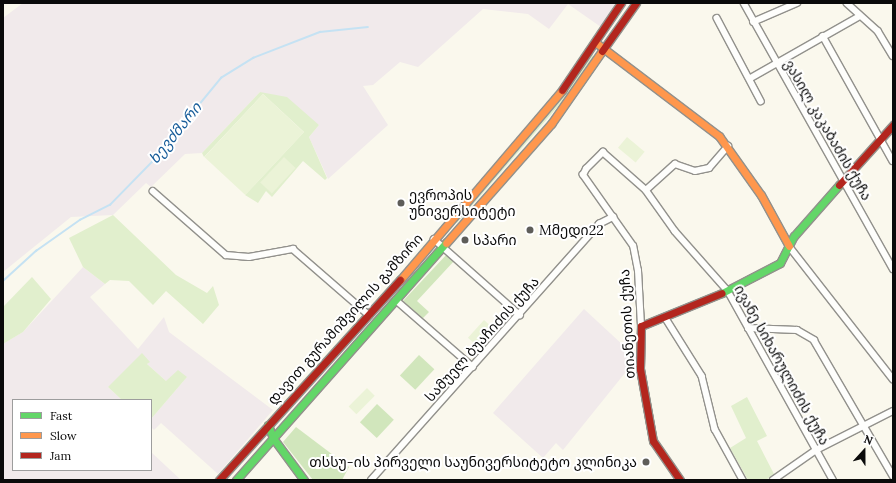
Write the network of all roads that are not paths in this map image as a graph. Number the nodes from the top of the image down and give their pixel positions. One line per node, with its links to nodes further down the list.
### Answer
1 (621, 3): 10 (main road, დავით გურამიშვილის გამზირი)
2 (636, 3): 11 (main road, დავით გურამიშვილის გამზირი)
3 (744, 3): 8 (street, ვასილ კაკაბაძის ქუჩა)
4 (798, 3): 8 (street)
5 (847, 3): 6 (street)
6 (860, 16): 9 (street); 12 (street)
7 (717, 18): 14 (street)
8 (753, 22): 13 (street, ვასილ კაკაბაძის ქუჩა)
9 (823, 36): 13 (street); 17 (street)
10 (595, 42): 11 (main road); 25 (main road, დავით გურამიშვილის გამზირი)
11 (605, 49): 18 (main road); 26 (main road, დავით გურამიშვილის გამზირი)
12 (893, 56)
13 (776, 63): 14 (street); 21 (street, ვასილ კაკაბაძის ქუჩა)
14 (751, 78): 15 (street)
15 (760, 101)
16 (893, 125): 17 (main road)
17 (879, 137): 19 (street); 21 (main road)
18 (728, 146): 22 (street); 27 (main road)
19 (893, 161)
20 (583, 175): 22 (street, ივანე სიხარულიძის ქუჩა); 24 (street, თიანეთის ქუჩა)
21 (844, 180): 27 (main road); 28 (street, ვასილ კაკაბაძის ქუჩა)
22 (646, 190): 29 (street, ივანე სიხარულიძის ქუჩა)
23 (154, 191): 31 (street)
24 (613, 217): 32 (street, სამუელ ბუაჩიძის ქუჩა); 34 (street, თიანეთის ქუჩა)
25 (434, 239): 26 (street); 31 (main road, დავით გურამიშვილის გამზირი)
26 (444, 246): 30 (main road, დავით გურამიშვილის გამზირი); 32 (street)
27 (789, 246): 29 (main road); 37 (street)
28 (893, 269)
29 (728, 291): 33 (main road); 35 (street, ივანე სიხარულიძის ქუჩა)
30 (396, 300): 36 (street); 42 (main road, დავით გურამიშვილის გამზირი)
31 (369, 315): 40 (main road, დავით გურამიშვილის გამზირი)
32 (520, 315): 36 (street, სამუელ ბუაჩიძის ქუჩა)
33 (666, 317): 34 (main road); 50 (street)
34 (641, 326): 49 (main road, თიანეთის ქუჩა)
35 (748, 328): 39 (street); 43 (street, ივანე სიხარულიძის ქუჩა)
36 (473, 367): 48 (street, სამუელ ბუაჩიძის ქუჩა)
37 (893, 379)
38 (893, 411): 39 (street)
39 (864, 424): 43 (street); 44 (street)
40 (268, 425): 41 (main road, დავით გურამიშვილის გამზირი); 42 (main road)
41 (262, 432): 42 (main road); 45 (main road, დავით გურამიშვილის გამზირი)
42 (273, 438): 46 (main road, დავით გურამიშვილის გამზირი); 47 (main road)
43 (816, 450): 51 (street); 52 (street, ივანე სიხარულიძის ქუჩა)
44 (893, 476)
45 (219, 480)
46 (236, 480)
47 (304, 480)
48 (371, 480)
49 (680, 480)
50 (743, 480)
51 (773, 480)
52 (833, 480)

